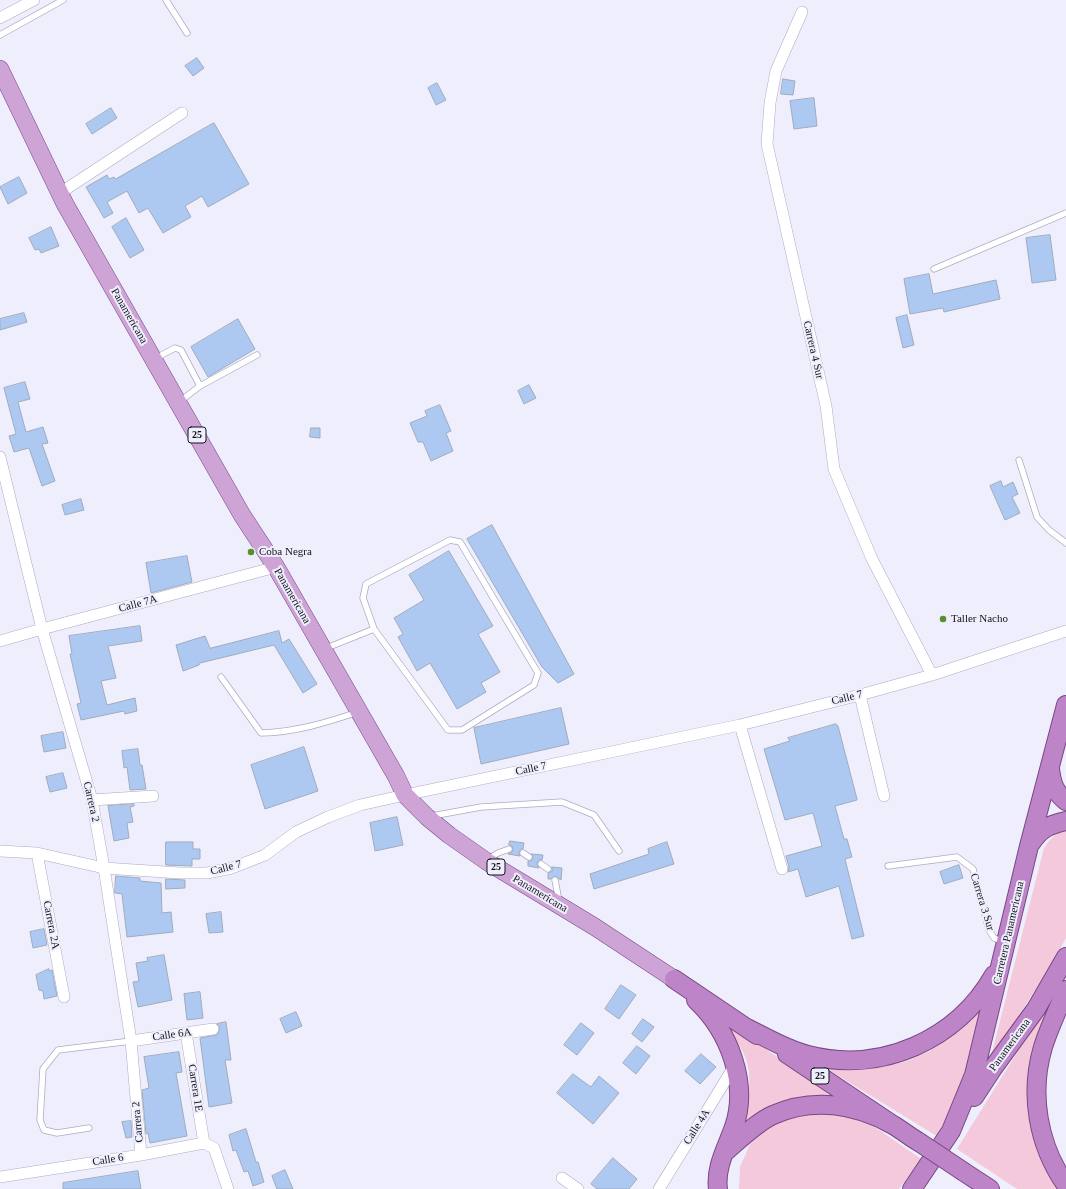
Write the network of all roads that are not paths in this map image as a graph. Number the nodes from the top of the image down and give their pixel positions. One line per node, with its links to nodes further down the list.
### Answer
1 (34, 0): 5 (street)
2 (63, 0): 7 (lane)
3 (166, 0): 6 (lane)
4 (802, 12): 26 (street, Carrera 4 Sur)
5 (0, 18)
6 (187, 33)
7 (0, 35)
8 (0, 69): 10 (main road, Panamericana / 25)
9 (182, 114): 10 (street)
10 (60, 193): 14 (main road, Panamericana / 25)
11 (1066, 213): 12 (lane)
12 (934, 269)
13 (258, 355): 15 (lane)
14 (154, 359): 15 (lane); 16 (main road, Panamericana / 25)
15 (200, 386): 16 (lane)
16 (178, 402): 20 (main road, Panamericana / 25)
17 (0, 457): 21 (street, Carrera 2)
18 (1019, 460): 19 (lane)
19 (1066, 543)
20 (276, 567): 21 (street, Calle 7A); 25 (main road, Panamericana / 25)
21 (42, 629): 24 (street, Calle 7A); 36 (street, Carrera 2)
22 (374, 629): 22 (lane); 25 (lane)
23 (1066, 631): 26 (street, Calle 7)
24 (0, 641)
25 (322, 649): 30 (main road, Panamericana / 25)
26 (932, 675): 28 (street, Calle 7)
27 (221, 677): 30 (lane)
28 (860, 695): 31 (street, Calle 7); 35 (street)
29 (1066, 706): 32 (highway, Carretera Panamericana)
30 (358, 712): 33 (main road, Panamericana / 25)
31 (740, 725): 33 (street, Calle 7); 52 (street)
32 (1049, 768): 37 (highway); 40 (highway, Carretera Panamericana)
33 (405, 795): 38 (main road, Panamericana / 25); 50 (street, Calle 7)
34 (153, 796): 36 (street)
35 (884, 796)
36 (92, 800): 50 (street, Carrera 2)
37 (1066, 801)
38 (427, 817): 43 (lane); 47 (main road, Panamericana / 25)
39 (1066, 821): 40 (highway)
40 (1029, 846): 55 (highway, Carretera Panamericana)
41 (509, 849): 47 (lane)
42 (0, 851): 44 (street, Calle 7)
43 (619, 851)
44 (37, 853): 50 (street, Calle 7); 60 (street, Carrera 2A)
45 (523, 853): 46 (lane)
46 (529, 857)
47 (486, 861): 54 (main road, Panamericana / 25)
48 (541, 864): 51 (lane)
49 (888, 866): 55 (lane, Carrera 3 Sur)
50 (104, 868): 64 (street, Carrera 2)
51 (548, 869)
52 (782, 869)
53 (555, 880): 54 (lane)
54 (560, 906): 58 (main road, Panamericana / 25)
55 (1006, 943): 57 (highway, Carretera Panamericana)
56 (1066, 957): 68 (highway, Panamericana)
57 (1002, 961): 61 (highway); 68 (highway, Carretera Panamericana)
58 (674, 979): 61 (highway, Panamericana / 25); 65 (highway, Panamericana)
59 (1066, 990): 74 (highway)
60 (64, 998)
61 (747, 1028): 66 (highway, Panamericana / 25)
62 (213, 1029): 63 (street, Calle 6A)
63 (186, 1033): 64 (street, Calle 6A); 69 (street, Carrera 1E)
64 (131, 1041): 67 (lane); 70 (street, Carrera 2)
65 (735, 1065): 71 (highway, Panamericana); 78 (street, Calle 4A)
66 (893, 1125): 71 (highway); 75 (highway, 25, bridge)
67 (89, 1128)
68 (951, 1131): 80 (highway, Carretera Panamericana)
69 (204, 1143): 70 (street, Calle 6); 76 (street)
70 (141, 1155): 72 (street, Calle 6)
71 (722, 1155): 79 (highway)
72 (0, 1177)
73 (562, 1178): 77 (street)
74 (1066, 1185)
75 (984, 1187)
76 (228, 1189)
77 (578, 1189)
78 (659, 1189)
79 (718, 1189)
80 (912, 1189)

